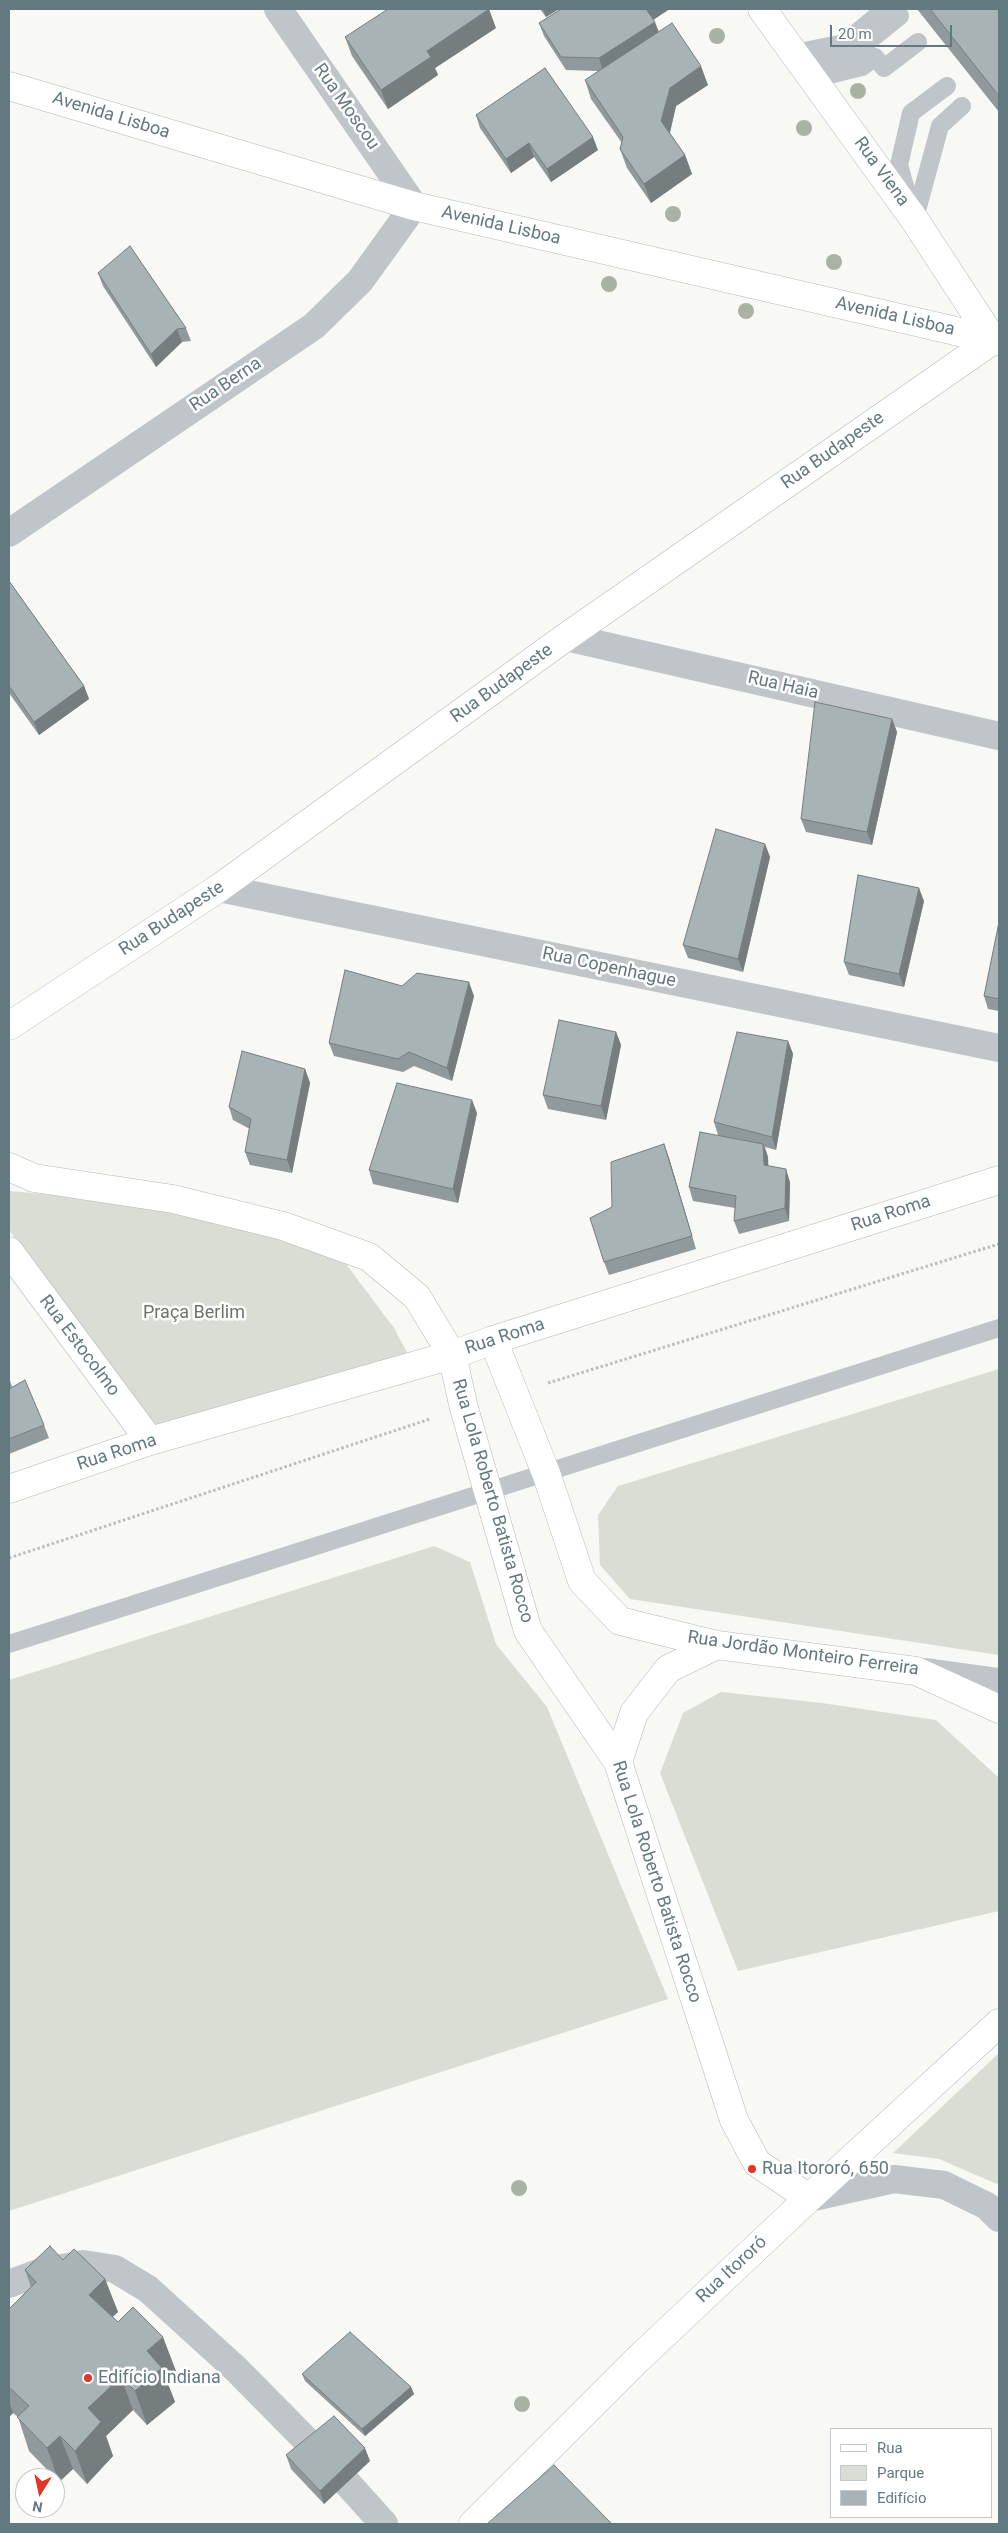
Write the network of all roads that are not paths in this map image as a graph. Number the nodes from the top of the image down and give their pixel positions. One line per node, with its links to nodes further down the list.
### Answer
1 (278, 9): 9 (street, Rua Moscou)
2 (762, 9): 5 (street, Rua Viena)
3 (893, 12): 5 (lane)
4 (918, 42): 5 (lane)
5 (804, 66): 10 (street, Rua Viena)
6 (9, 86): 9 (street, Avenida Lisboa)
7 (948, 86): 10 (lane)
8 (962, 106): 10 (lane)
9 (414, 206): 11 (street, Avenida Lisboa); 12 (street, Rua Berna)
10 (914, 219): 11 (street, Rua Viena)
11 (996, 341): 13 (street, Rua Budapeste)
12 (9, 533)
13 (566, 637): 14 (street, Rua Haia); 15 (street, Rua Budapeste)
14 (999, 736)
15 (219, 888): 16 (street, Rua Budapeste); 17 (street, Rua Copenhague)
16 (9, 1026)
17 (999, 1048)
18 (9, 1167): 23 (street)
19 (999, 1180): 22 (street, Rua Roma)
20 (9, 1251): 24 (street, Rua Estocolmo)
21 (999, 1328): 25 (lane)
22 (493, 1340): 23 (street, Rua Roma); 25 (street, Rua Jordão Monteiro Ferreira)
23 (452, 1355): 24 (street, Rua Roma); 27 (street, Rua Lola Roberto Batista Rocco)
24 (150, 1441): 26 (street, Rua Roma)
25 (546, 1473): 27 (lane); 29 (street, Rua Jordão Monteiro Ferreira)
26 (9, 1489)
27 (490, 1491): 28 (lane); 33 (street, Rua Lola Roberto Batista Rocco)
28 (9, 1644)
29 (717, 1645): 30 (street, Rua Jordão Monteiro Ferreira); 33 (street)
30 (916, 1671): 31 (street, Rua Jordão Monteiro Ferreira); 32 (street)
31 (999, 1682)
32 (999, 1709)
33 (618, 1762): 35 (street, Rua Lola Roberto Batista Rocco)
34 (999, 2024): 35 (street, Rua Itororó)
35 (809, 2198): 36 (street); 41 (street, Rua Itororó)
36 (999, 2218)
37 (9, 2284): 38 (street)
38 (315, 2449)
39 (347, 2483): 40 (street)
40 (384, 2524)
41 (473, 2524)

